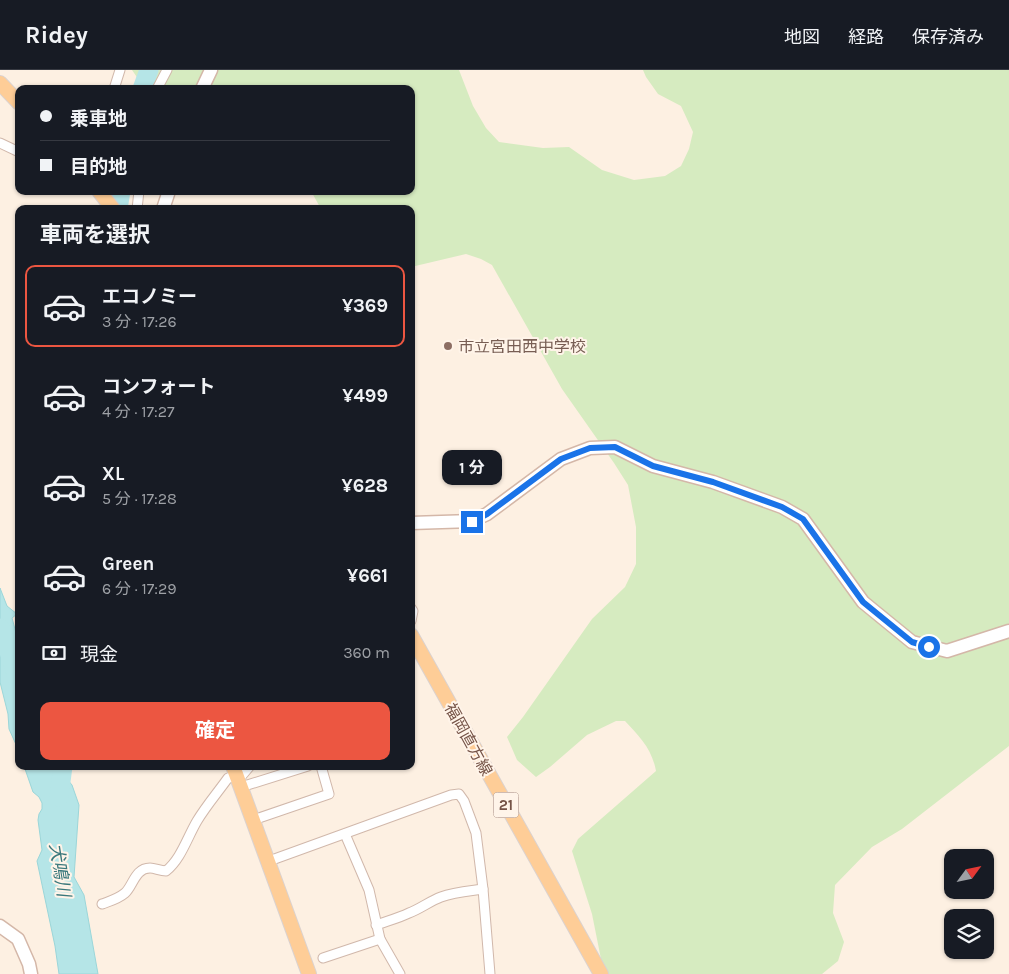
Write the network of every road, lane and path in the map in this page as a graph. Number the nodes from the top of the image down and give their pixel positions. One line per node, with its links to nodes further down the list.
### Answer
1 (120, 70): 5 (street)
2 (167, 70): 6 (street)
3 (211, 70): 7 (street)
4 (0, 83): 8 (main road)
5 (115, 85)
6 (159, 85)
7 (204, 85)
8 (15, 99)
9 (0, 143): 10 (street)
10 (15, 150)
11 (102, 195): 12 (main road)
12 (110, 205)
13 (415, 523): 14 (street)
14 (1009, 631)
15 (415, 642): 32 (main road, 福岡直方線 / 21)
16 (282, 770): 18 (street)
17 (322, 770): 19 (street)
18 (237, 777): 19 (main road); 23 (street)
19 (254, 820): 21 (main road)
20 (345, 834): 21 (street); 22 (street); 25 (street)
21 (269, 861): 29 (main road)
22 (480, 890): 25 (street); 31 (street)
23 (102, 904)
24 (0, 926): 28 (street)
25 (376, 926): 26 (street)
26 (380, 939): 27 (street); 30 (street)
27 (323, 958)
28 (31, 974)
29 (309, 974)
30 (400, 974)
31 (490, 974)
32 (601, 974)

